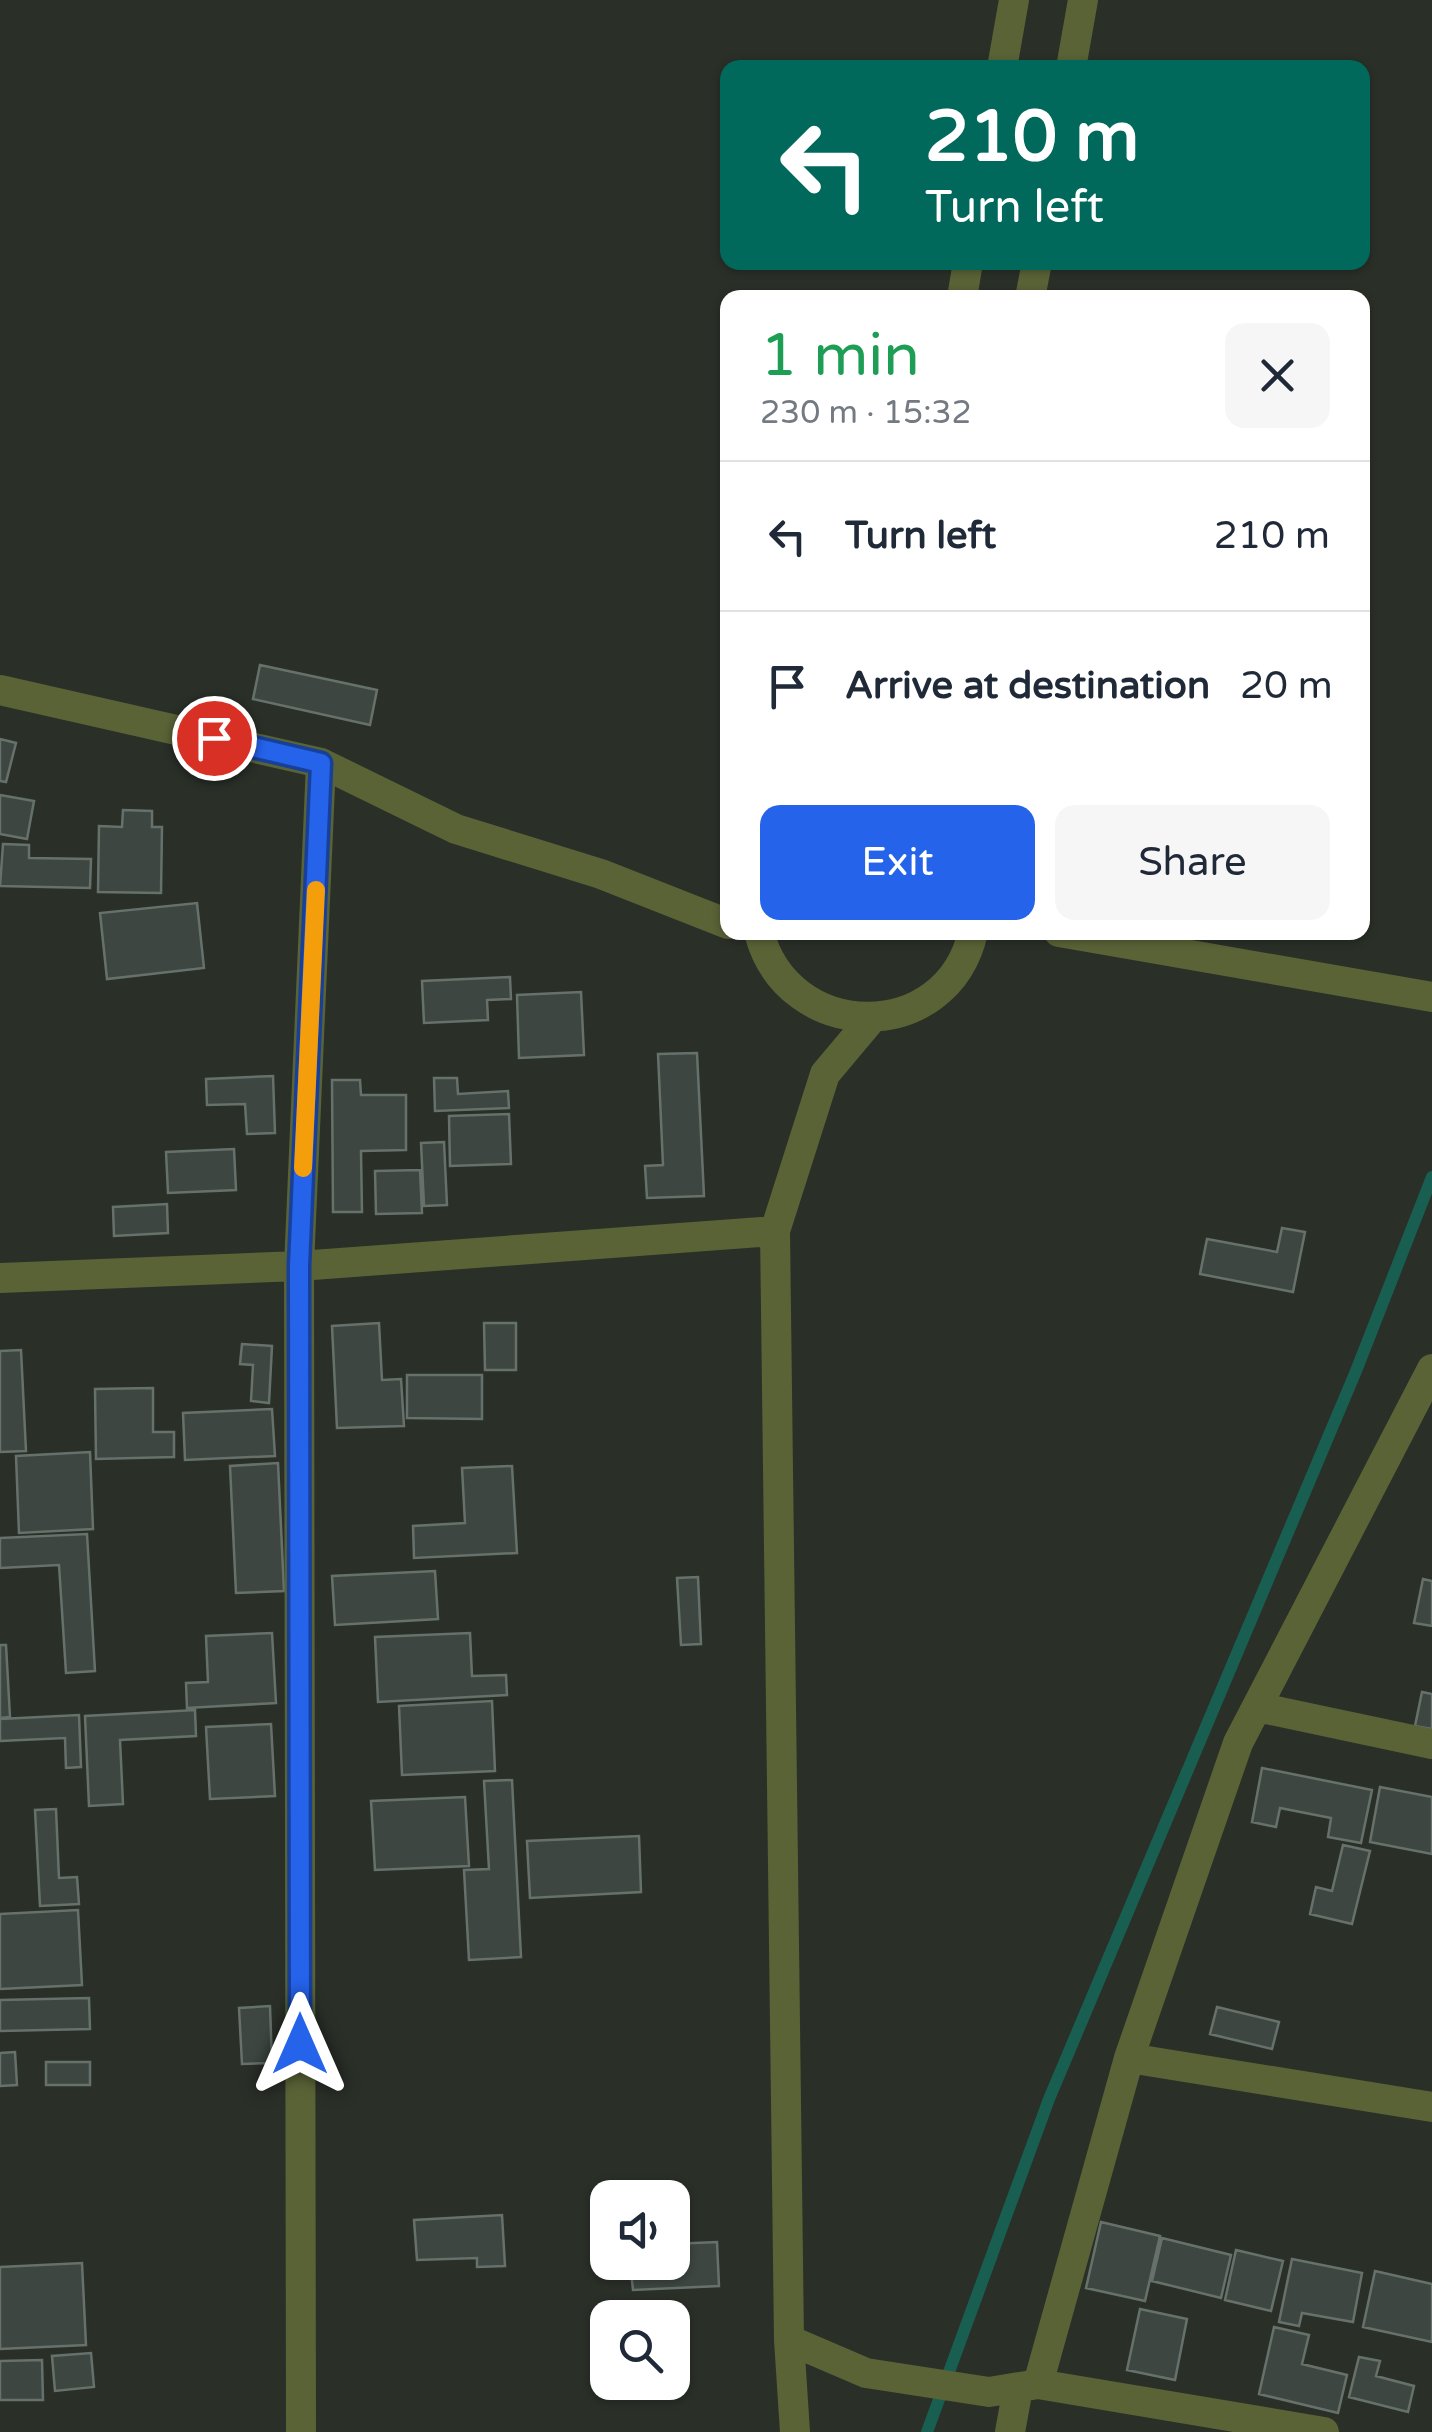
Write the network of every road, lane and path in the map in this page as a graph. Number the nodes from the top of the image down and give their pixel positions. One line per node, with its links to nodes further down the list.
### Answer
1 (1014, 0): 3 (street)
2 (1084, 0): 4 (street)
3 (1003, 60)
4 (1073, 60)
5 (0, 690): 6 (street)
6 (321, 763): 7 (street); 14 (street)
7 (720, 921)
8 (759, 940): 12 (street)
9 (972, 940): 12 (street)
10 (1105, 940): 11 (street)
11 (1432, 997)
12 (872, 1018): 13 (street)
13 (775, 1231): 14 (street); 22 (street)
14 (299, 1266): 15 (street); 24 (street)
15 (0, 1278)
16 (1432, 1369): 17 (street)
17 (1425, 1399): 18 (street)
18 (1257, 1707): 19 (street); 20 (street)
19 (1432, 1744)
20 (1129, 2058): 21 (street); 23 (street)
21 (1432, 2106)
22 (790, 2340): 23 (street); 25 (street)
23 (1015, 2388): 26 (street); 27 (street)
24 (300, 2432)
25 (795, 2432)
26 (1010, 2432)
27 (1324, 2432)

